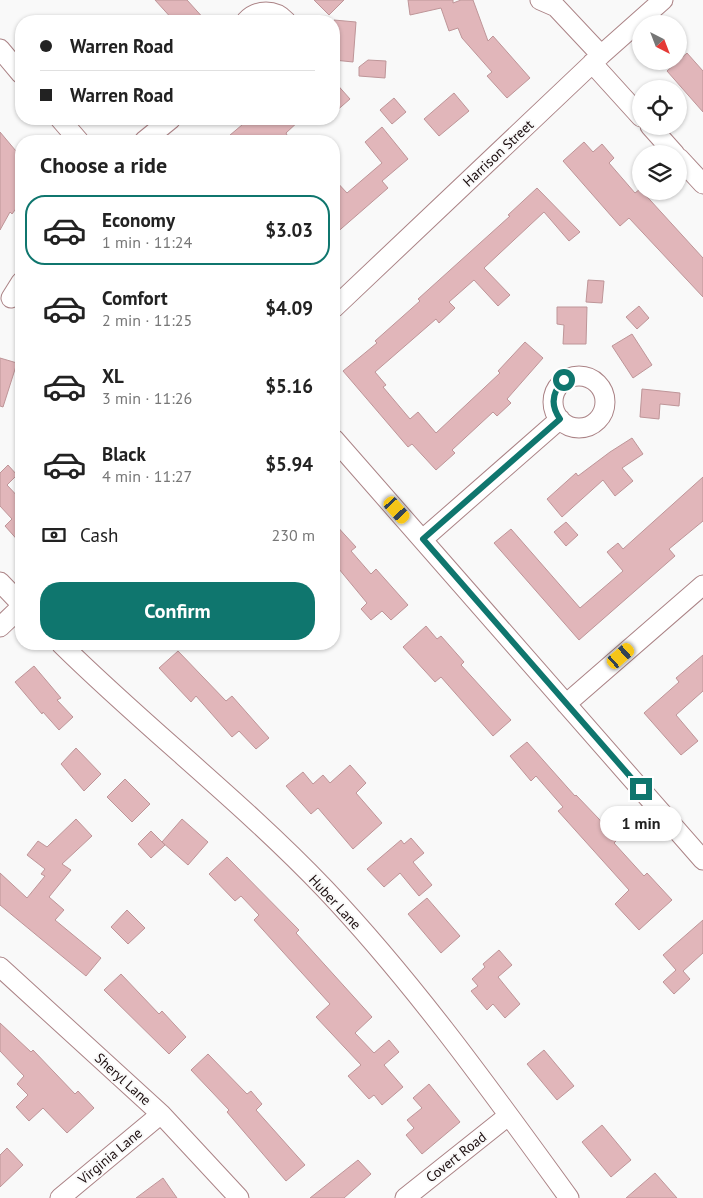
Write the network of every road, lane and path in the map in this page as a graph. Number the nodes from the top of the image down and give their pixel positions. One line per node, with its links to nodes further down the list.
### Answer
1 (540, 0): 6 (street)
2 (663, 0): 6 (street, Harrison Street)
3 (255, 15): 4 (street)
4 (278, 15)
5 (0, 49): 7 (street)
6 (597, 59): 8 (street); 19 (street, Harrison Street)
7 (15, 67)
8 (632, 105)
9 (65, 125): 11 (street)
10 (163, 125): 12 (street)
11 (74, 135)
12 (151, 135)
13 (658, 135): 14 (street)
14 (667, 145)
15 (687, 167): 16 (street)
16 (703, 184)
17 (15, 293): 18 (street)
18 (12, 298)
19 (340, 302)
20 (560, 419): 22 (street)
21 (340, 446): 22 (street)
22 (423, 539): 29 (street)
23 (0, 582): 25 (street)
24 (703, 585): 29 (street)
25 (15, 598)
26 (15, 611): 27 (street)
27 (0, 627)
28 (67, 650): 33 (street, Huber Lane)
29 (566, 704): 30 (street)
30 (703, 860)
31 (0, 967): 32 (street, Sheryl Lane)
32 (161, 1114): 34 (street, Virginia Lane); 35 (street, Sheryl Lane)
33 (508, 1116): 36 (street, Covert Road); 37 (street, Huber Lane)
34 (60, 1198)
35 (239, 1198)
36 (405, 1198)
37 (568, 1198)

